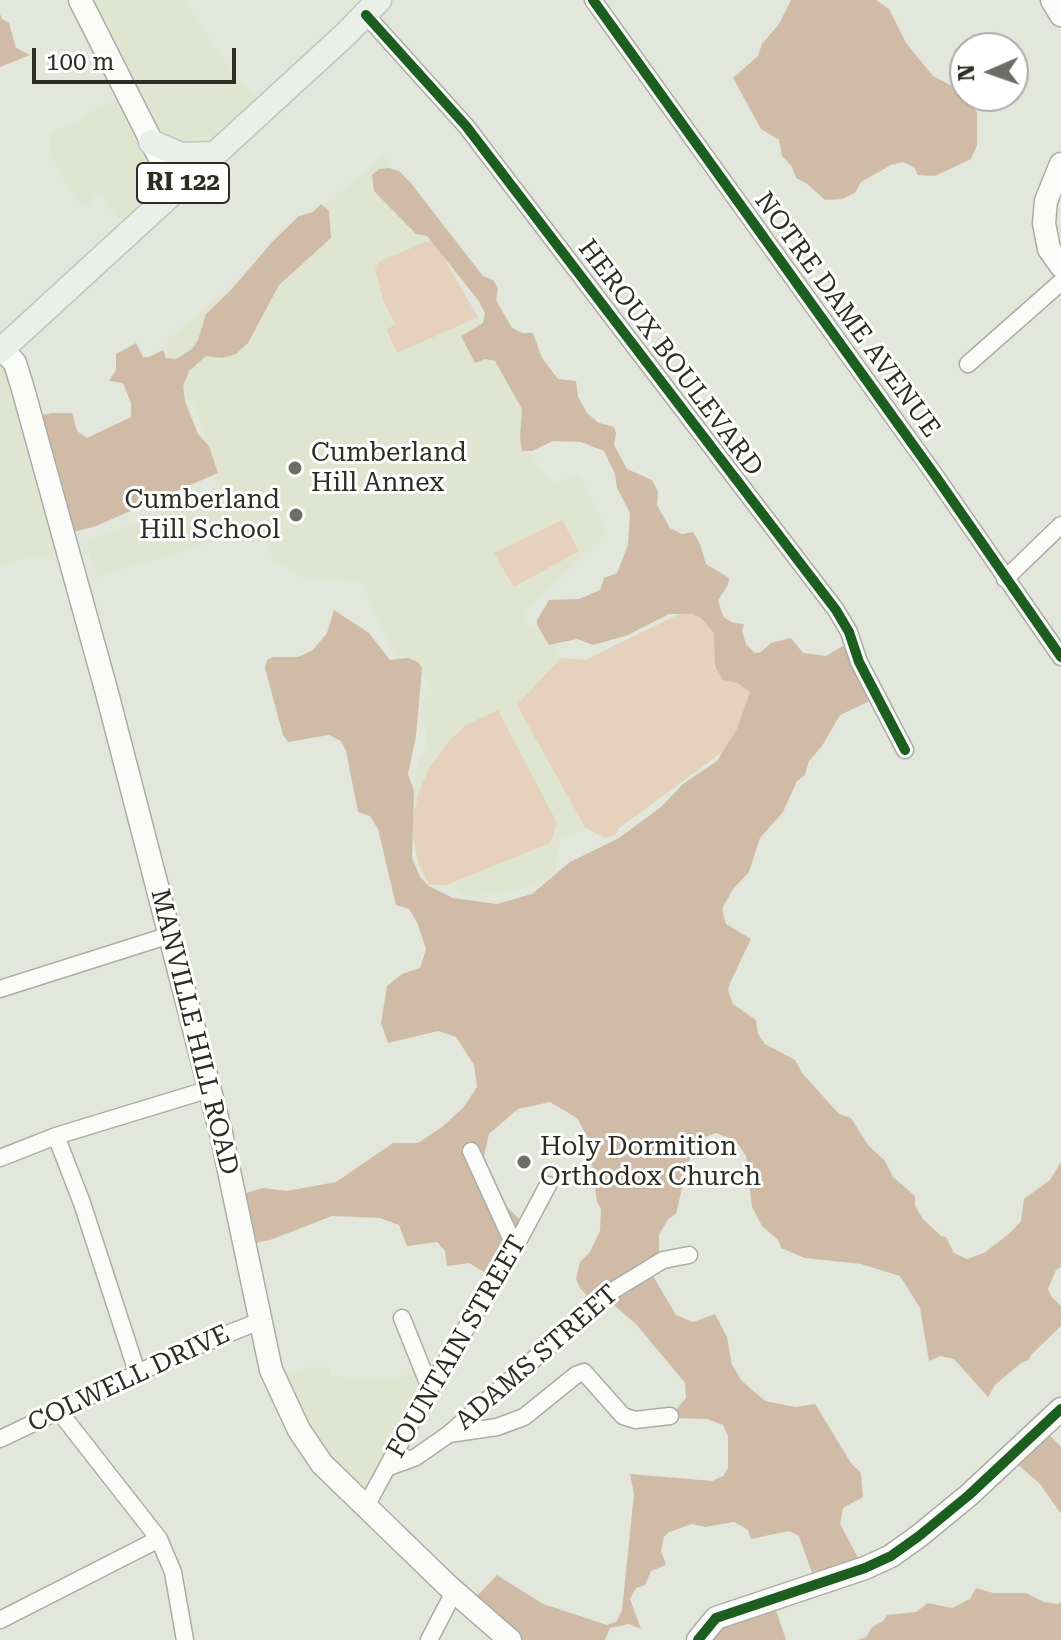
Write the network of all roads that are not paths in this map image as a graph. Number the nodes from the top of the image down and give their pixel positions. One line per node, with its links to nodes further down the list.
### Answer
1 (80, 0): 6 (main road)
2 (593, 0): 15 (street, NOTRE DAME AVENUE)
3 (1052, 0): 5 (main road)
4 (372, 8): 7 (main road, RI 122); 17 (street, HEROUX BOULEVARD)
5 (1061, 15)
6 (151, 142): 7 (main road); 9 (main road)
7 (213, 154): 9 (main road, RI 122)
8 (1061, 164): 10 (main road)
9 (176, 190): 12 (main road, RI 122)
10 (1061, 266)
11 (1061, 282): 13 (street)
12 (1, 350): 18 (main road, MANVILLE HILL ROAD)
13 (968, 364)
14 (1061, 525): 15 (street)
15 (1005, 579): 16 (street, NOTRE DAME AVENUE)
16 (1061, 657)
17 (905, 750)
18 (170, 935): 19 (street); 20 (main road, MANVILLE HILL ROAD)
19 (0, 989)
20 (210, 1089): 21 (street); 28 (main road, MANVILLE HILL ROAD)
21 (56, 1136): 23 (street); 29 (street)
22 (471, 1151): 25 (street)
23 (0, 1158)
24 (548, 1185): 25 (street, FOUNTAIN STREET)
25 (515, 1247): 30 (street, FOUNTAIN STREET)
26 (689, 1255): 34 (street, ADAMS STREET)
27 (402, 1318): 30 (street)
28 (260, 1321): 29 (street, COLWELL DRIVE); 37 (main road, MANVILLE HILL ROAD)
29 (137, 1372): 32 (street, COLWELL DRIVE)
30 (430, 1388): 36 (street, FOUNTAIN STREET)
31 (1061, 1409): 44 (main road)
32 (58, 1410): 35 (street, COLWELL DRIVE); 38 (street)
33 (670, 1416): 34 (street)
34 (449, 1434): 36 (street, ADAMS STREET)
35 (0, 1439)
36 (389, 1467): 37 (street, FOUNTAIN STREET)
37 (365, 1508): 39 (main road, MANVILLE HILL ROAD)
38 (159, 1539): 40 (street); 41 (street)
39 (454, 1592): 42 (street); 43 (main road, MANVILLE HILL ROAD)
40 (0, 1620)
41 (185, 1640)
42 (429, 1640)
43 (510, 1640)
44 (698, 1640)

